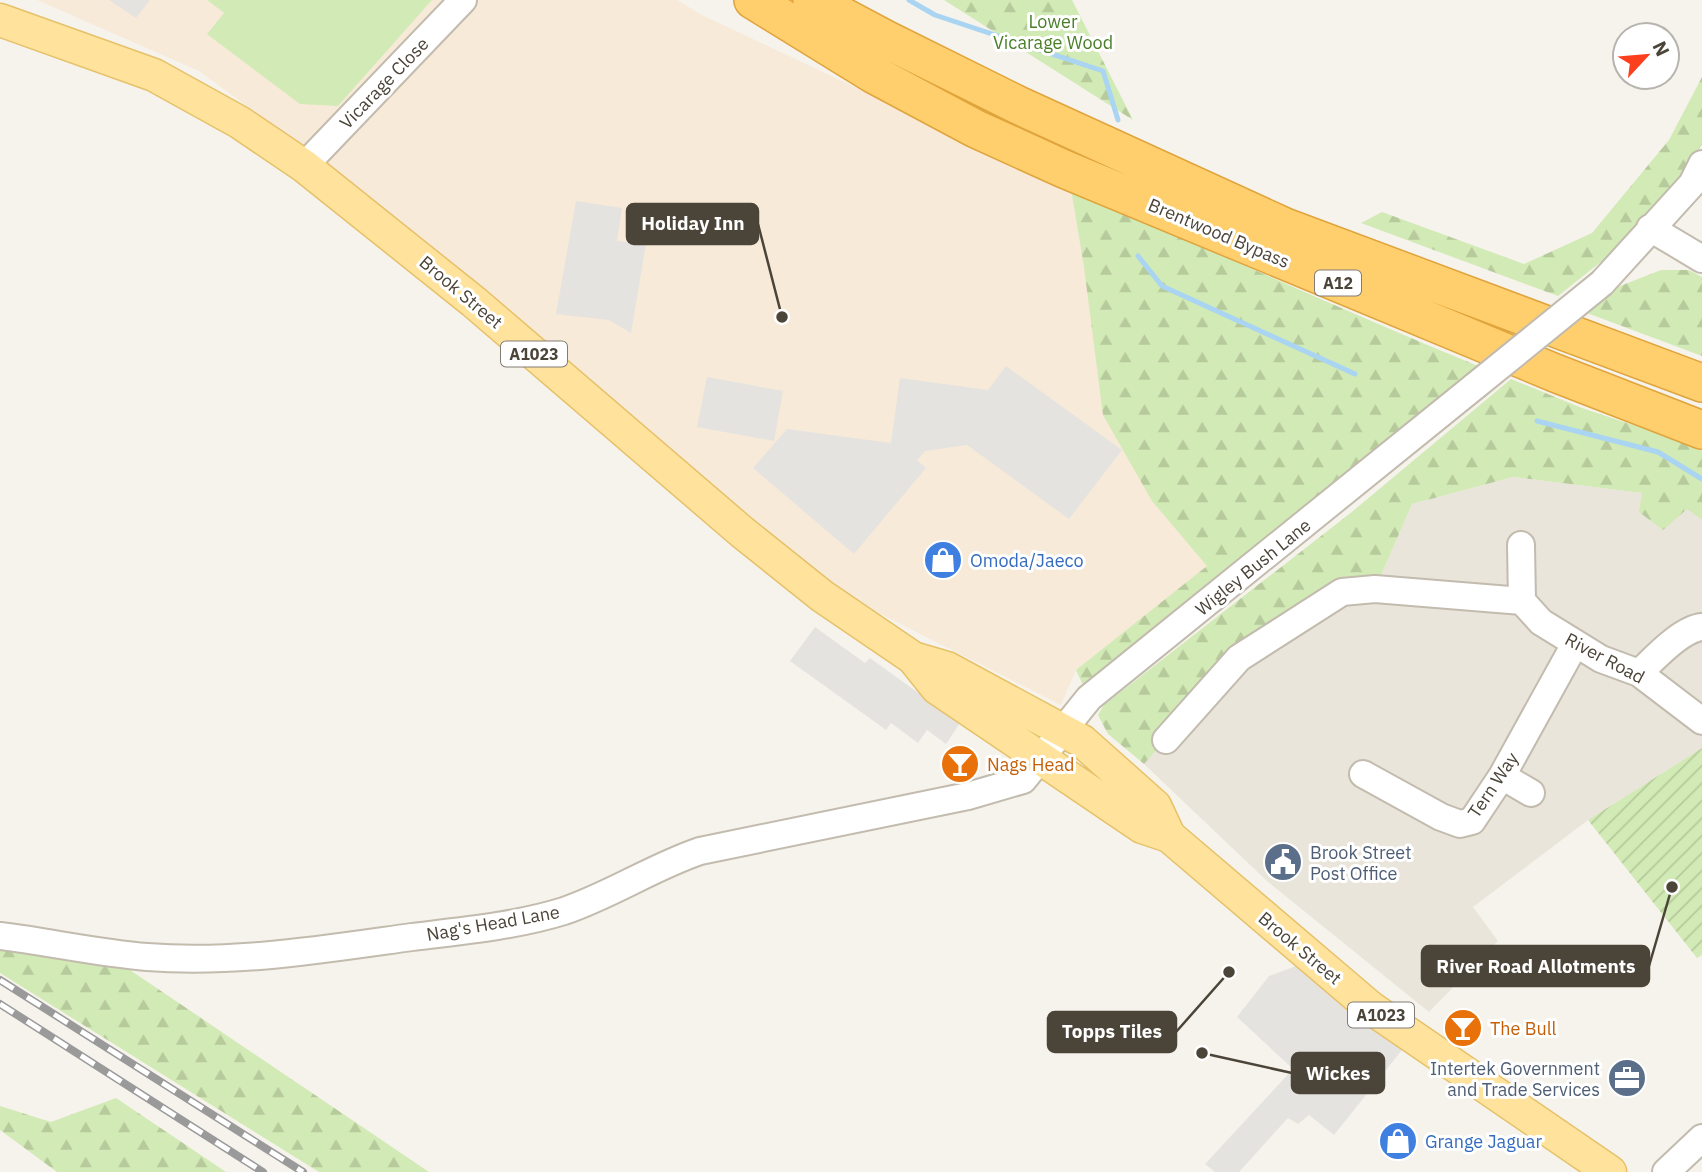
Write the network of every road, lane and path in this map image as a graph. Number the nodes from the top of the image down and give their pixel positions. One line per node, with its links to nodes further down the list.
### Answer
1 (463, 0): 8 (street, Vicarage Close)
2 (753, 0): 12 (highway, Brentwood Bypass / A12)
3 (812, 0): 6 (highway, A12)
4 (833, 0): 6 (highway, A12)
5 (0, 20): 8 (main road, Brook Street / A1023)
6 (885, 39): 11 (highway, Brentwood Bypass / A12)
7 (1702, 164): 9 (street)
8 (304, 166): 17 (main road, Brook Street / A1023)
9 (1650, 228): 10 (street); 20 (street, Wigley Bush Lane, bridge)
10 (1702, 259)
11 (1702, 383)
12 (1702, 430)
13 (1521, 545): 14 (street)
14 (1522, 601): 16 (street, River Road); 21 (street)
15 (1702, 627): 18 (street)
16 (1575, 644): 18 (street, River Road); 24 (street, Tern Way)
17 (913, 658): 20 (main road, Brook Street / A1023); 22 (main road, Brook Street / A1023)
18 (1639, 673): 19 (street, River Road)
19 (1702, 721)
20 (1062, 730): 22 (street, Wigley Bush Lane); 26 (main road, Brook Street / A1023)
21 (1166, 740)
22 (1042, 758): 26 (main road, Brook Street / A1023); 27 (street, Nag's Head Lane)
23 (1363, 774): 24 (street, Tern Way)
24 (1502, 776): 25 (street)
25 (1531, 793)
26 (1169, 836): 29 (main road, Brook Street / A1023)
27 (0, 936)
28 (1702, 1138): 30 (street)
29 (1609, 1172)
30 (1666, 1172)

